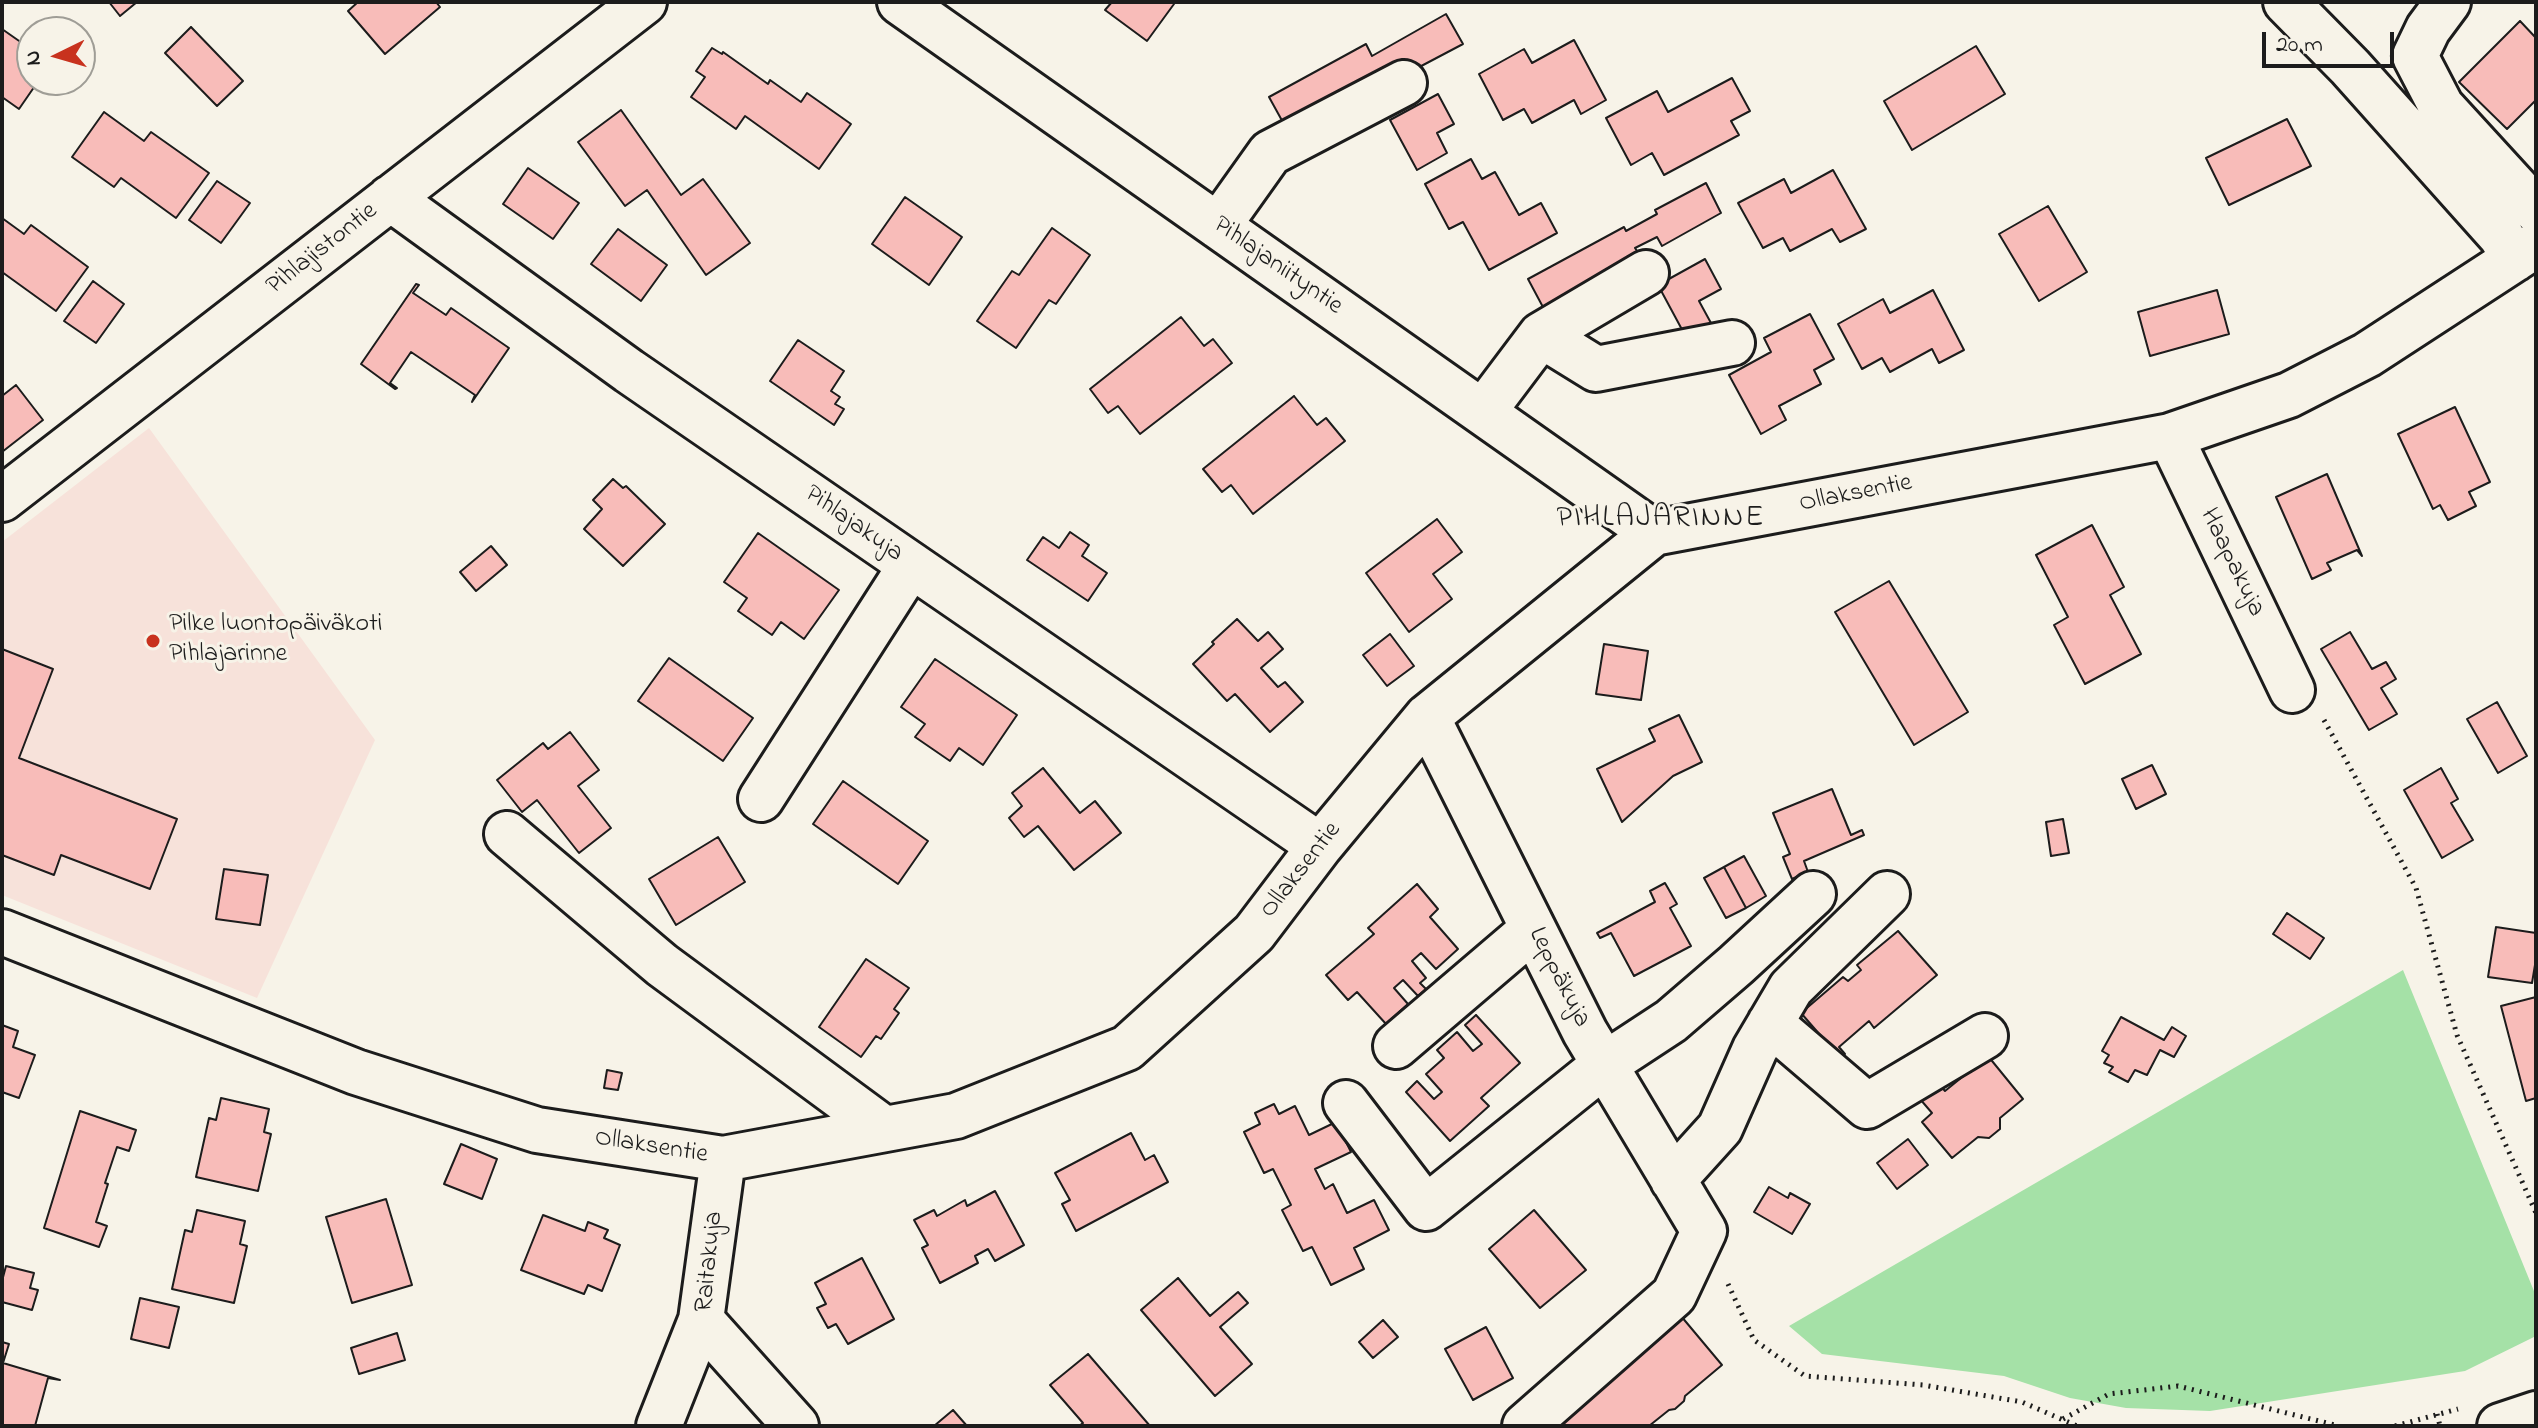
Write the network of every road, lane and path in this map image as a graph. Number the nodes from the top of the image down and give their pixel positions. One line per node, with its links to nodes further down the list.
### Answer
1 (644, 2): 7 (street, Pihlajistontie)
2 (900, 2): 8 (street, Pihlajaniityntie)
3 (2286, 2): 9 (street)
4 (2448, 2): 6 (street)
5 (1404, 83): 8 (street)
6 (2527, 183)
7 (390, 198): 15 (street, Pihlajistontie); 17 (street, Pihlajakuja)
8 (1218, 226): 13 (street, Pihlajaniityntie)
9 (2526, 252): 14 (street, Ollaksentie)
10 (1646, 273): 11 (street)
11 (1541, 335): 12 (street); 13 (street)
12 (1732, 343)
13 (1483, 412): 16 (street, Pihlajaniityntie)
14 (2170, 436): 16 (street, Ollaksentie); 18 (street, Haapakuja)
15 (2, 499)
16 (1654, 533): 19 (street, Ollaksentie)
17 (911, 565): 20 (street); 22 (street, Pihlajakuja)
18 (2292, 690): 35 (path)
19 (1427, 717): 22 (street, Ollaksentie); 25 (street, Leppäkuja)
20 (761, 799)
21 (507, 834): 32 (street)
22 (1320, 846): 32 (street, Ollaksentie)
23 (1813, 894): 30 (street)
24 (1887, 894): 27 (street)
25 (1533, 929): 29 (street); 30 (street, Leppäkuja)
26 (2, 932): 33 (street, Ollaksentie)
27 (1770, 1023): 28 (street); 34 (street)
28 (1985, 1036)
29 (1396, 1046)
30 (1604, 1065): 31 (street); 34 (street, Leppäkuja)
31 (1346, 1103)
32 (883, 1128): 33 (street, Ollaksentie)
33 (723, 1159): 37 (street, Raitakuja)
34 (1673, 1180): 36 (street, Leppäkuja)
35 (2536, 1213)
36 (1704, 1231): 40 (path); 43 (street)
37 (701, 1320): 41 (street); 42 (street, Raitakuja)
38 (2437, 1414): 46 (path)
39 (2536, 1414): 47 (street)
40 (2063, 1420): 44 (path); 45 (path)
41 (659, 1426)
42 (796, 1426)
43 (1525, 1426)
44 (2077, 1426)
45 (2339, 1426)
46 (2440, 1426)
47 (2500, 1426)

